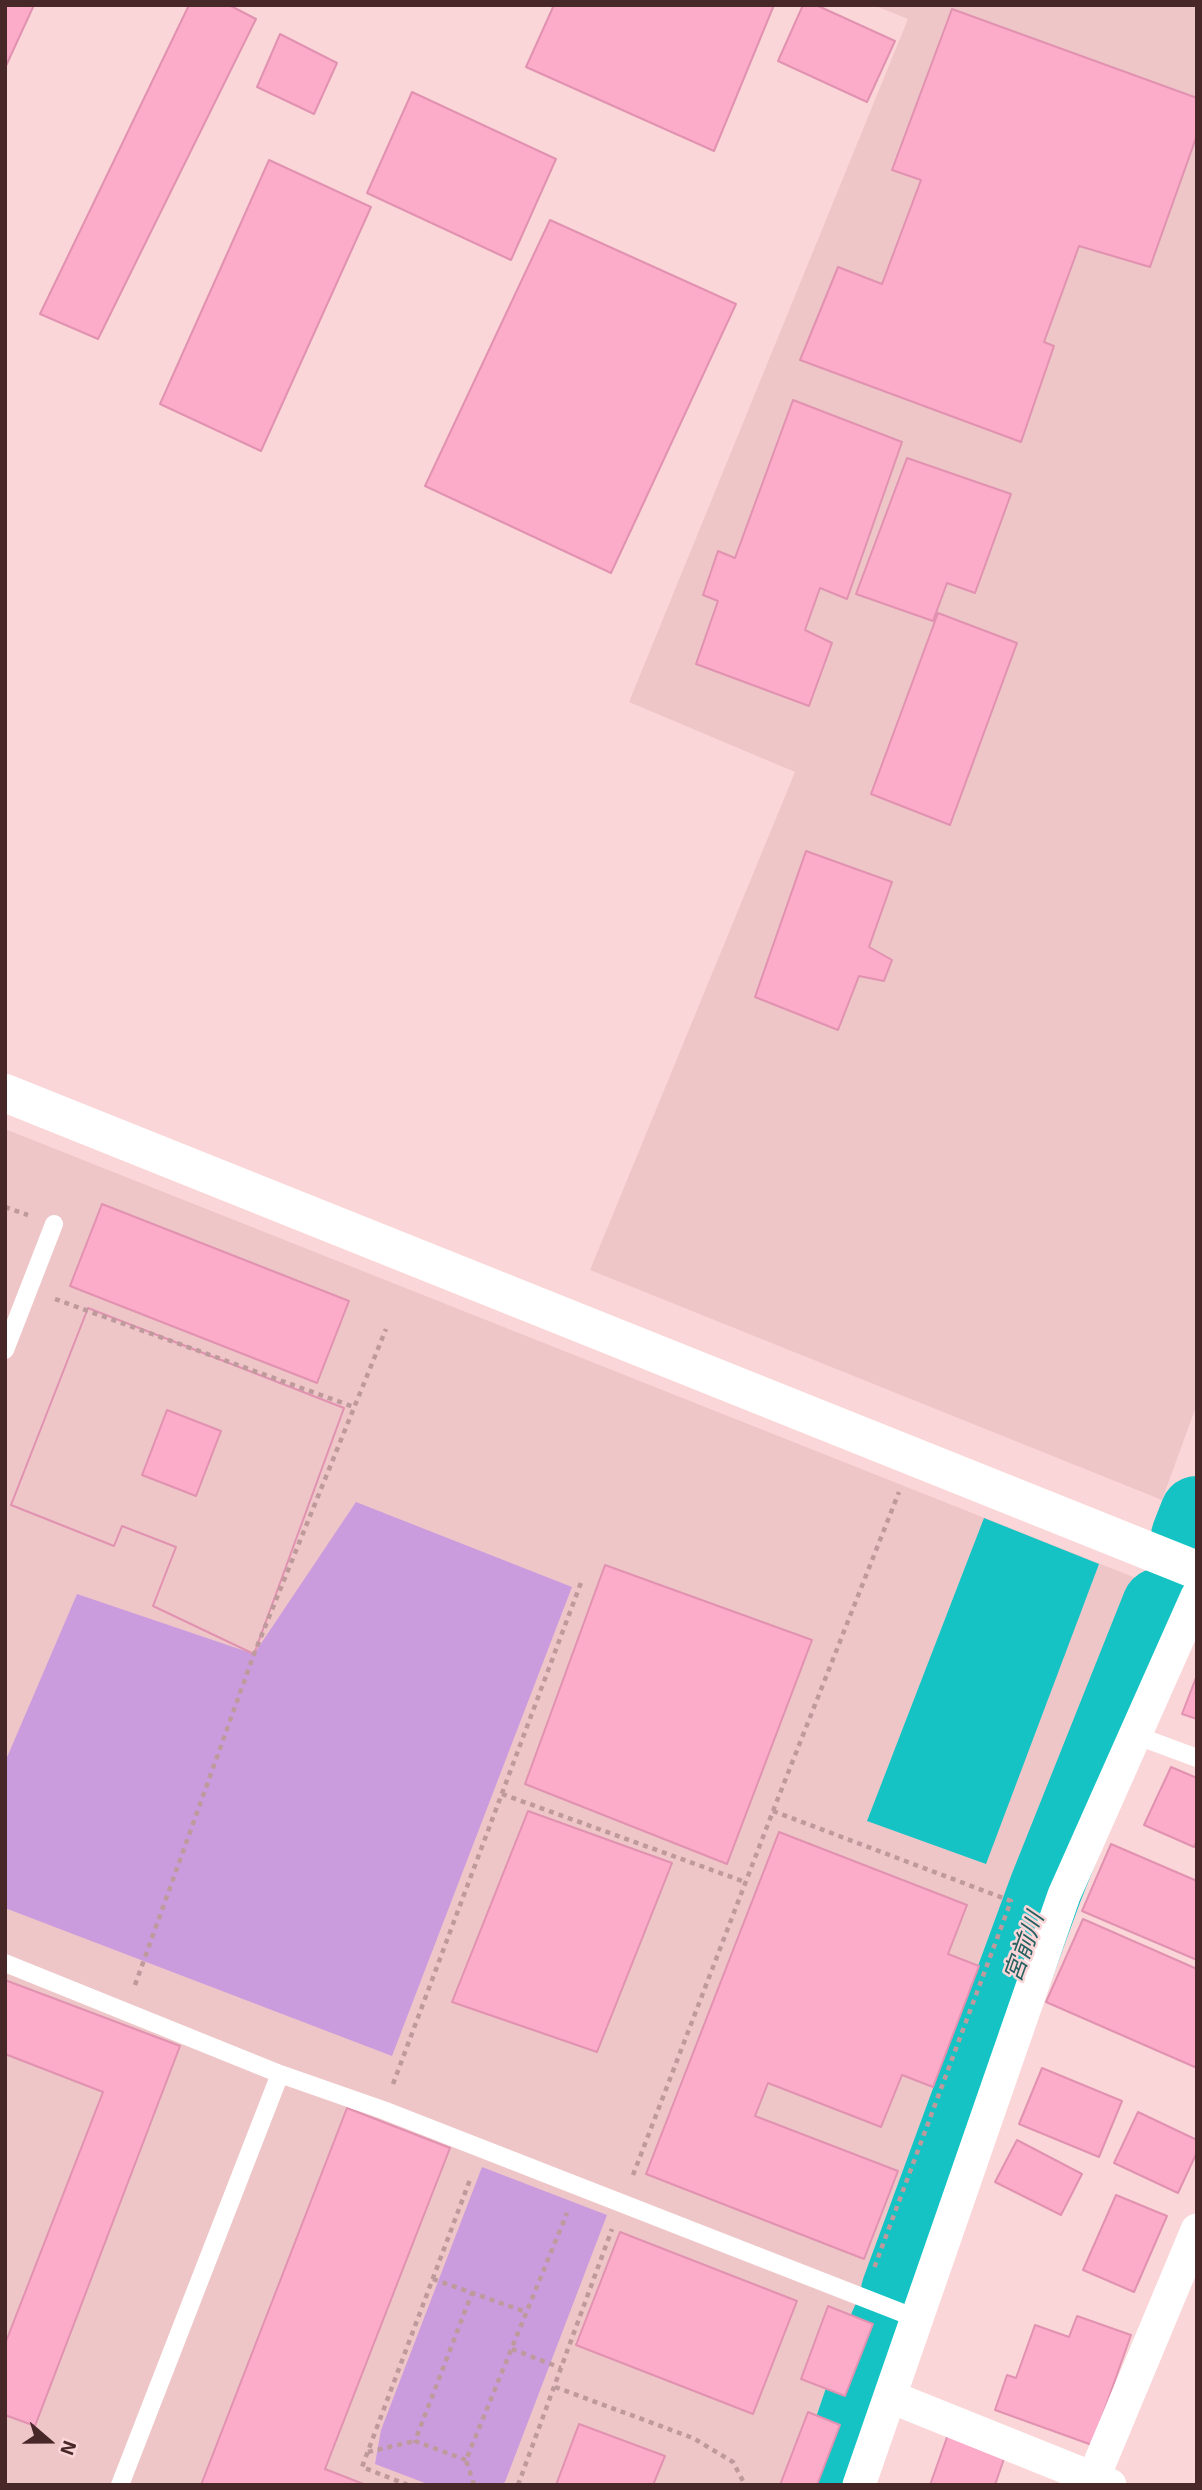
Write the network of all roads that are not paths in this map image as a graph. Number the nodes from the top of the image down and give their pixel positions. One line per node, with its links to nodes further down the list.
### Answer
1 (5, 1093): 4 (street)
2 (54, 1224): 3 (lane)
3 (5, 1350)
4 (1189, 1574): 5 (street)
5 (1135, 1735): 6 (lane); 10 (street)
6 (1197, 1758)
7 (5, 1963): 8 (lane)
8 (280, 2074): 10 (lane); 13 (lane)
9 (1197, 2230): 12 (street)
10 (918, 2319): 11 (street)
11 (891, 2397): 12 (street); 14 (street)
12 (1102, 2482)
13 (120, 2485)
14 (859, 2485)

